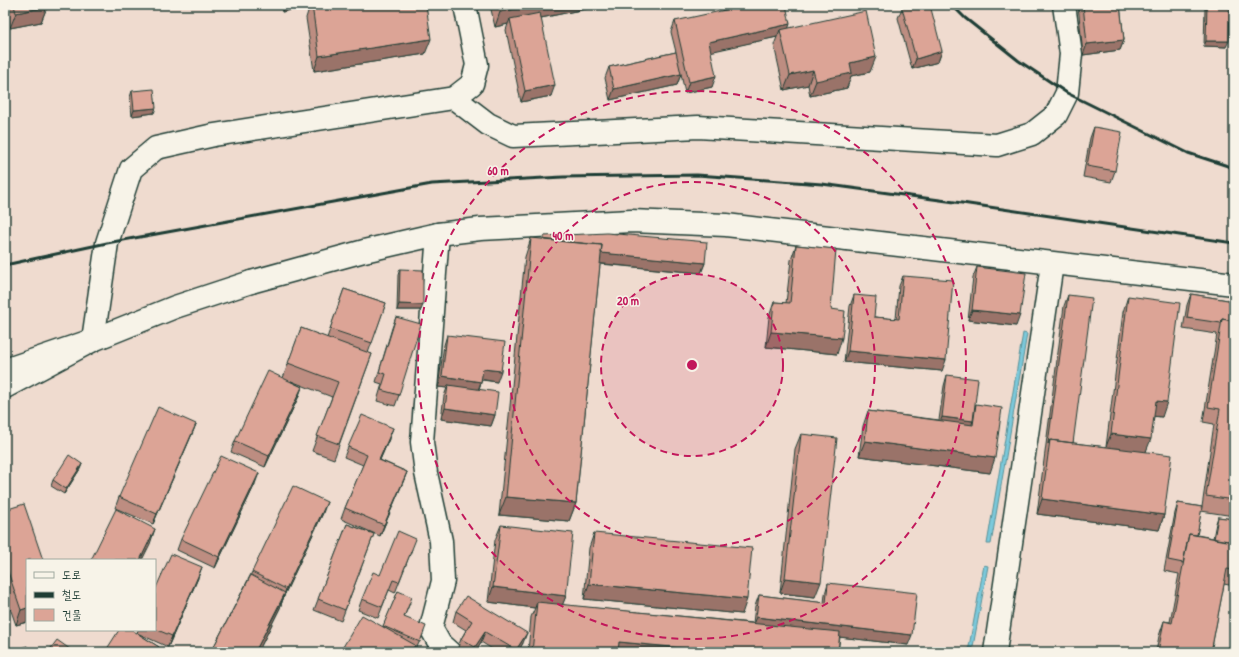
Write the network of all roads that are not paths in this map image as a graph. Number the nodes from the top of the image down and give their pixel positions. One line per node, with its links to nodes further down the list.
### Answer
1 (465, 5): 3 (main road)
2 (1064, 5): 3 (main road)
3 (454, 98): 7 (main road)
4 (438, 234): 5 (main road); 7 (main road); 10 (main road)
5 (1052, 264): 6 (main road); 11 (main road)
6 (1234, 284)
7 (93, 340): 8 (main road); 9 (main road)
8 (5, 370)
9 (5, 387)
10 (449, 652)
11 (995, 652)

